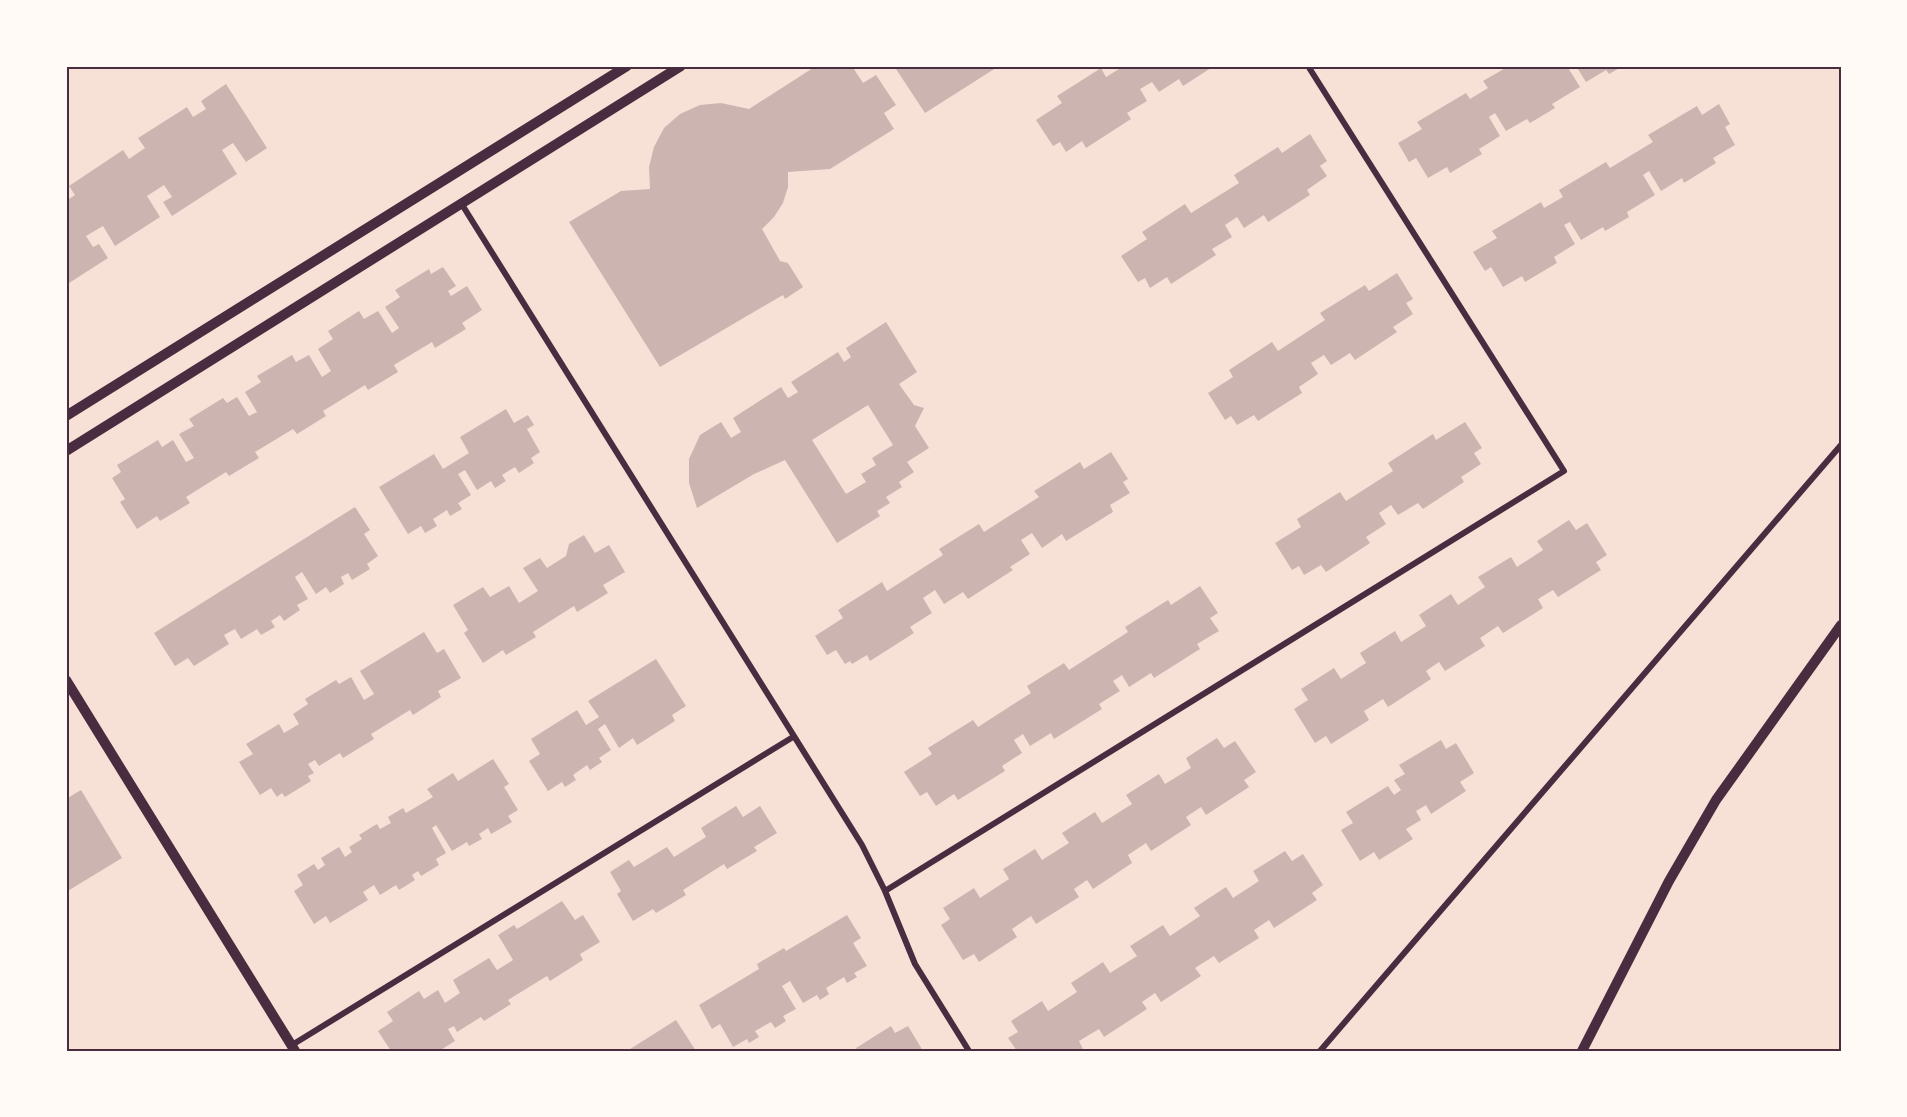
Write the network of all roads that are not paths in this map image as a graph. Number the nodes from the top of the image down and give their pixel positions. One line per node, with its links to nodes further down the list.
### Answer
1 (627, 66): 5 (street)
2 (681, 66): 4 (street)
3 (1308, 66): 11 (street)
4 (461, 203): 7 (street); 10 (street)
5 (66, 417)
6 (1841, 445): 14 (street)
7 (66, 451)
8 (1841, 625): 15 (street)
9 (66, 680): 12 (street)
10 (793, 737): 11 (street); 12 (street)
11 (885, 891): 13 (street)
12 (293, 1048)
13 (969, 1051)
14 (1320, 1051)
15 (1582, 1051)

